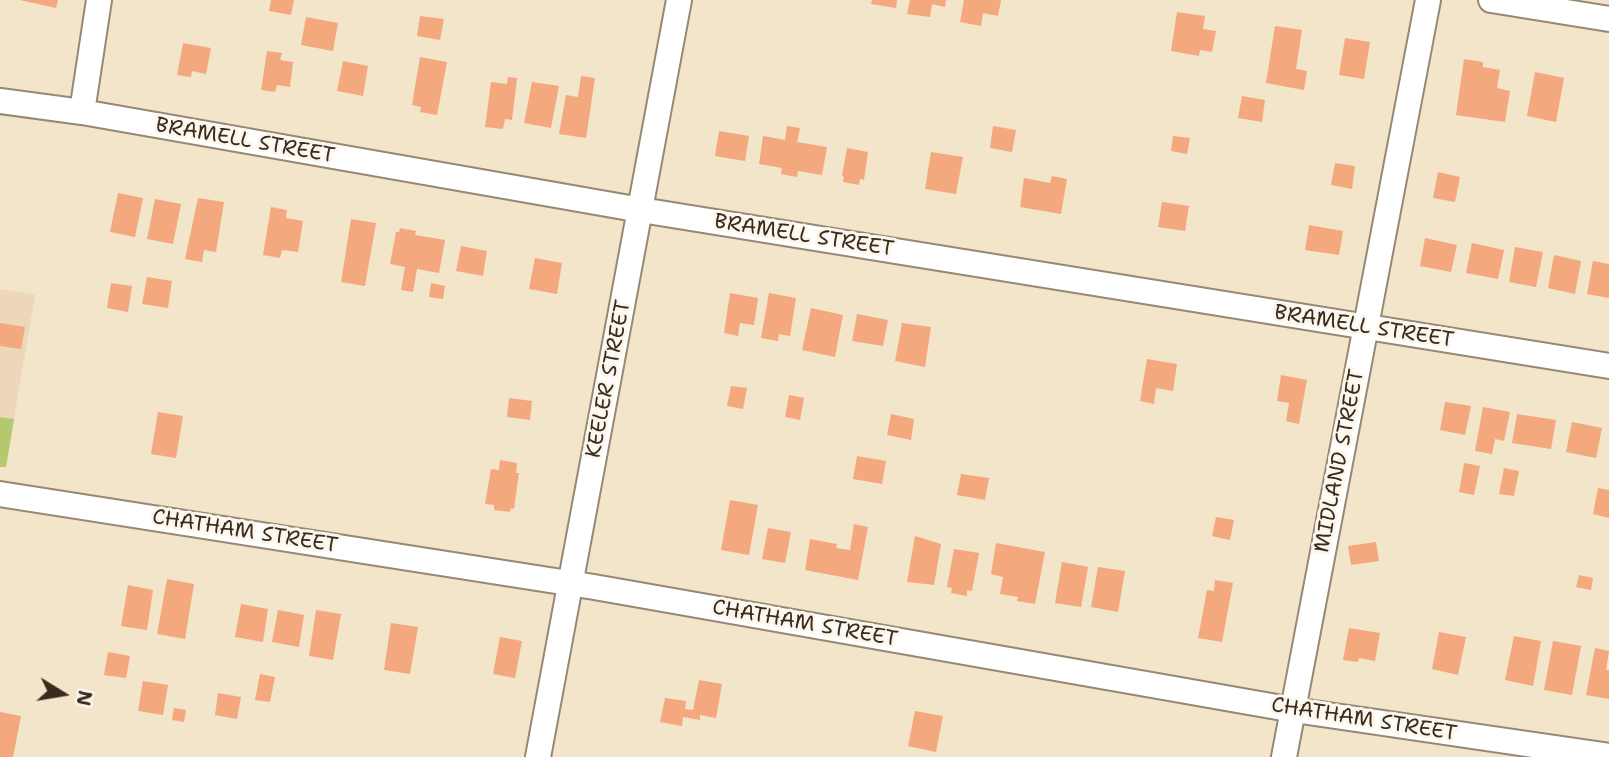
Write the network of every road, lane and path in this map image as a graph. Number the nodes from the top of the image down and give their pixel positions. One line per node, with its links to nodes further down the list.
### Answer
1 (99, 0): 7 (street)
2 (679, 0): 8 (street, KEELER STREET)
3 (1428, 0): 9 (street, MIDLAND STREET)
4 (1491, 0): 5 (street)
5 (1609, 19)
6 (0, 101): 7 (street, BRAMELL STREET)
7 (82, 112): 8 (street, BRAMELL STREET)
8 (640, 210): 9 (street, BRAMELL STREET); 12 (street, KEELER STREET)
9 (1366, 327): 10 (street, BRAMELL STREET); 13 (street, MIDLAND STREET)
10 (1609, 366)
11 (0, 494): 12 (street, CHATHAM STREET)
12 (571, 584): 13 (street, CHATHAM STREET); 15 (street, KEELER STREET)
13 (1294, 710): 14 (street, CHATHAM STREET); 16 (street, MIDLAND STREET)
14 (1609, 756)
15 (538, 757)
16 (1284, 757)

